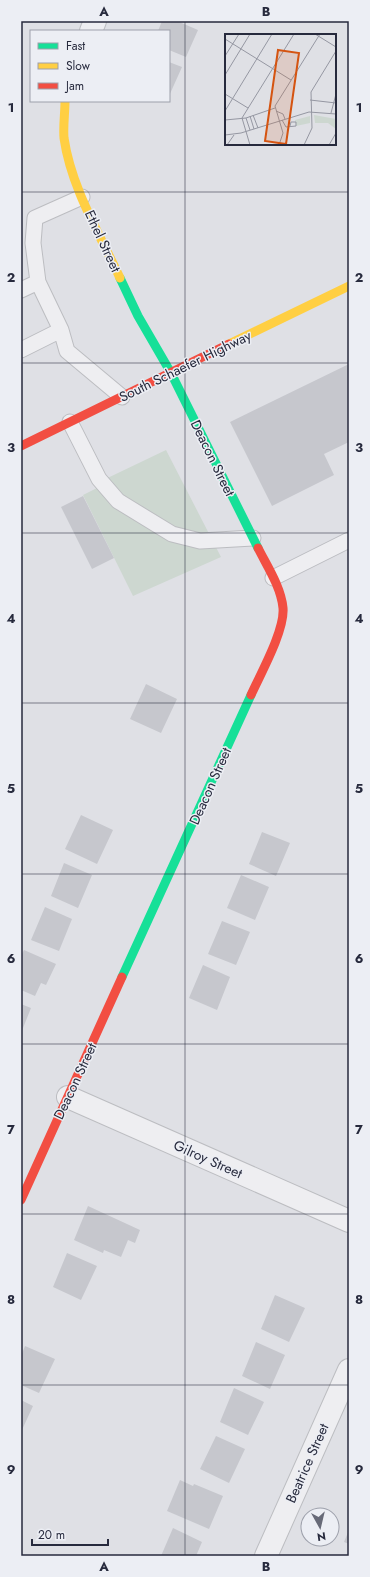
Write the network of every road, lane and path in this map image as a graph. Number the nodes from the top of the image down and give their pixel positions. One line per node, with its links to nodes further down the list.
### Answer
1 (65, 102): 2 (street, Ethel Street)
2 (82, 197): 3 (lane); 8 (street, Ethel Street)
3 (38, 282): 5 (lane); 6 (lane)
4 (349, 286): 8 (street, South Schaefer Highway)
5 (21, 290)
6 (61, 330): 7 (lane); 9 (lane)
7 (21, 350)
8 (171, 373): 9 (street, South Schaefer Highway); 12 (street, Deacon Street)
9 (122, 396): 10 (street, South Schaefer Highway)
10 (70, 422): 11 (street, South Schaefer Highway); 12 (lane)
11 (21, 446)
12 (253, 538): 14 (street, Deacon Street)
13 (349, 540): 14 (lane)
14 (273, 578): 15 (street, Deacon Street)
15 (68, 1097): 16 (street, Deacon Street); 17 (street, Gilroy Street)
16 (21, 1200)
17 (349, 1221)
18 (349, 1370): 19 (street, Beatrice Street)
19 (266, 1556)

